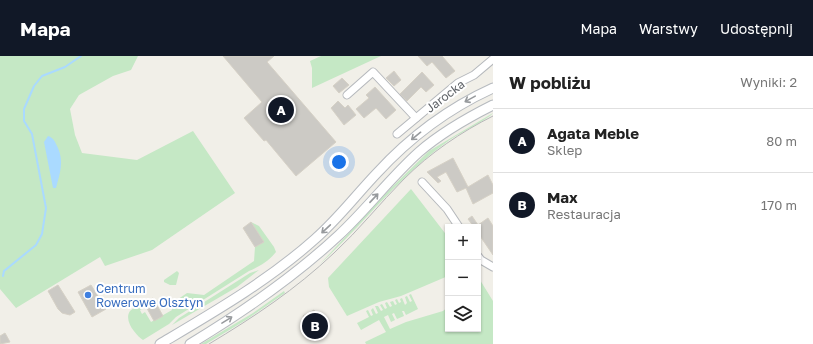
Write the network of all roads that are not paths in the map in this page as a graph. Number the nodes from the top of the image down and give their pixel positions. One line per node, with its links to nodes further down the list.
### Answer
1 (493, 59): 5 (street, Jarocka)
2 (493, 88): 11 (main road, one-way to 11)
3 (347, 95): 5 (street)
4 (493, 105): 12 (main road, one-way to 4)
5 (416, 118): 6 (street, Jarocka)
6 (397, 134)
7 (422, 182): 8 (street)
8 (457, 224)
9 (481, 260): 10 (street)
10 (493, 267)
11 (160, 344)
12 (190, 344)

